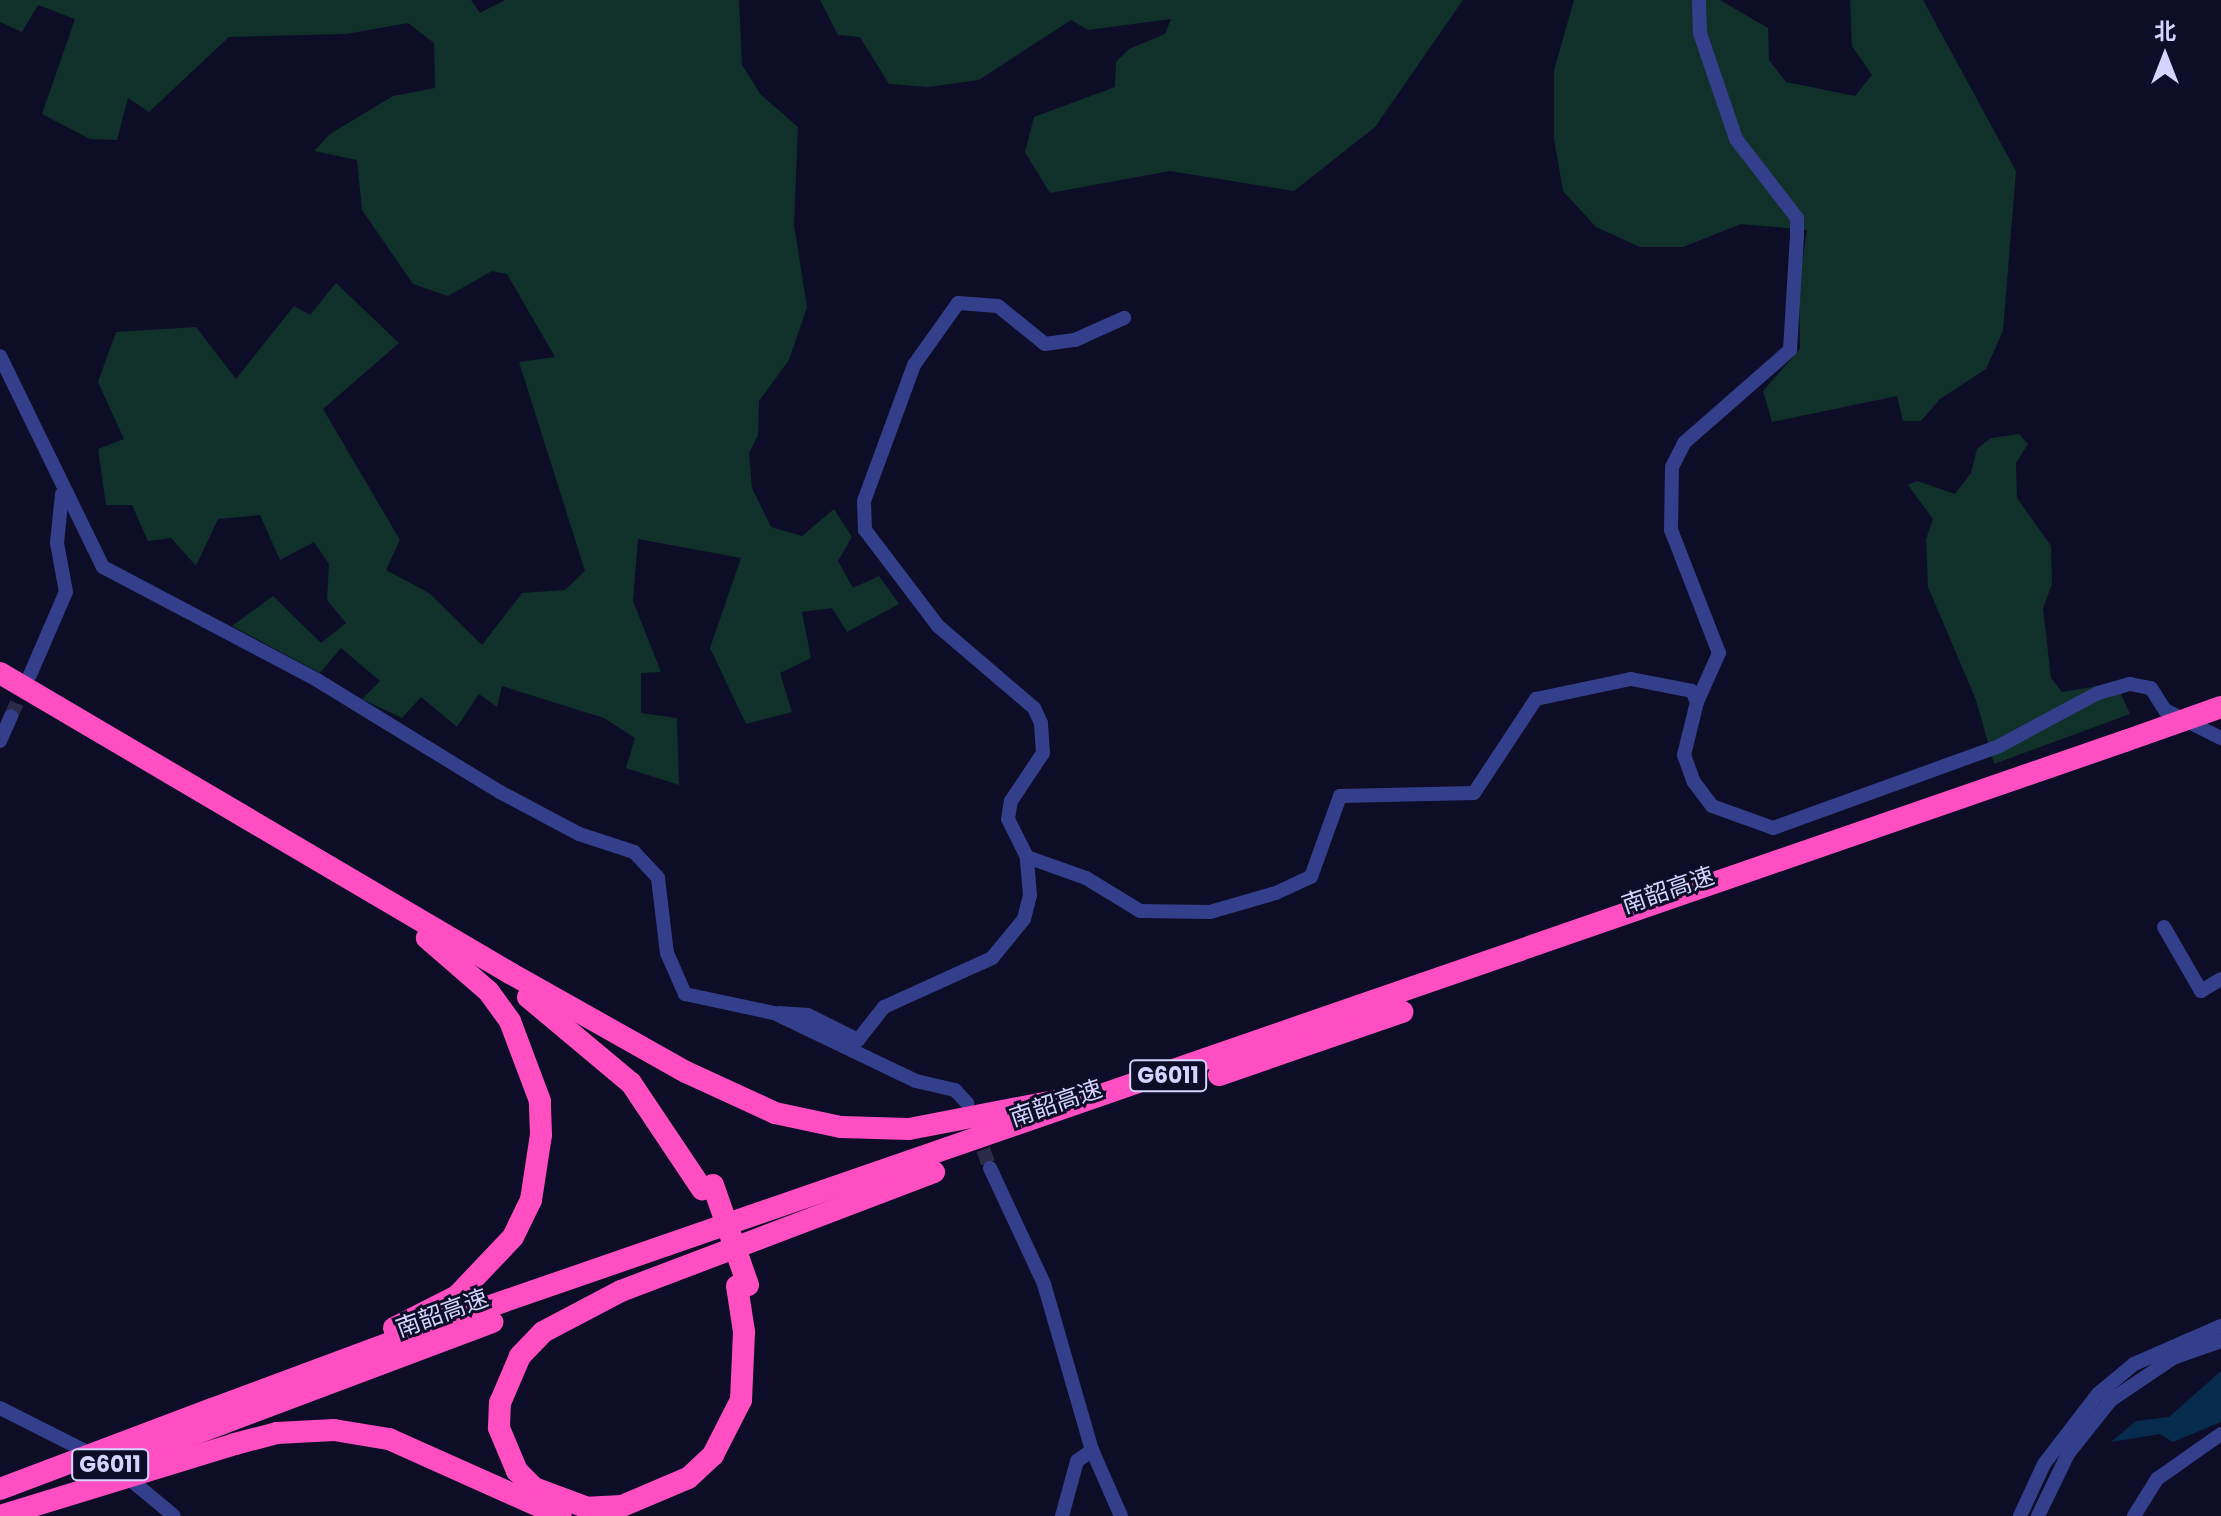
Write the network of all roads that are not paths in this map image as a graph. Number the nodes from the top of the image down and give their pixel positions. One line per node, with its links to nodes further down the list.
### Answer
1 (1699, 0): 8 (street)
2 (1124, 318): 15 (street)
3 (0, 356): 4 (street)
4 (62, 494): 6 (street); 20 (street)
5 (0, 673): 19 (highway)
6 (30, 675)
7 (0, 685): 16 (highway)
8 (1697, 702): 12 (street); 15 (street)
9 (2221, 707): 14 (highway, 南韶高速 / G6011, bridge)
10 (11, 716): 13 (street)
11 (2221, 723): 14 (highway, 南韶高速 / G6011)
12 (2221, 738)
13 (0, 741)
14 (2127, 748): 21 (highway, 南韶高速 / G6011); 24 (highway, 南韶高速 / G6011)
15 (1027, 857): 20 (street)
16 (397, 916): 25 (highway); 30 (highway)
17 (2164, 927): 18 (street)
18 (2221, 979)
19 (531, 984): 21 (highway); 25 (highway)
20 (774, 1013): 22 (street)
21 (1302, 1030): 30 (highway, 南韶高速 / G6011)
22 (967, 1103)
23 (990, 1168): 32 (street)
24 (934, 1172): 26 (highway); 30 (highway, 南韶高速 / G6011)
25 (707, 1187): 26 (highway)
26 (743, 1286): 38 (highway)
27 (2221, 1326): 41 (street)
28 (2221, 1341): 42 (street)
29 (0, 1408): 36 (street)
30 (211, 1412): 33 (highway, G6011, bridge); 34 (highway, 南韶高速 / G6011, bridge)
31 (2221, 1434): 43 (street)
32 (1092, 1450): 39 (street); 40 (street)
33 (0, 1489)
34 (0, 1506)
35 (0, 1516): 37 (highway, bridge)
36 (174, 1516)
37 (561, 1516)
38 (636, 1516)
39 (1062, 1516)
40 (1121, 1516)
41 (2020, 1516)
42 (2038, 1516)
43 (2134, 1516)

